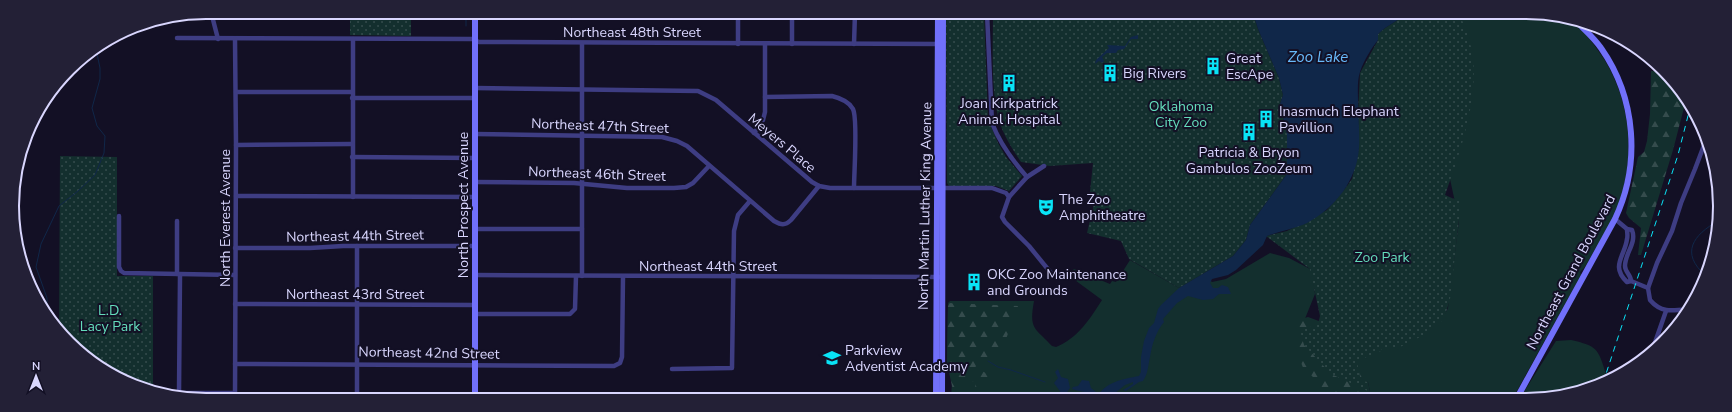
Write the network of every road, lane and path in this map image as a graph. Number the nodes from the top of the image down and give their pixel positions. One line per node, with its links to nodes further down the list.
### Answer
1 (213, 19): 11 (street)
2 (475, 19): 14 (street, North Prospect Avenue)
3 (738, 19): 16 (street)
4 (792, 19): 18 (street)
5 (854, 19): 19 (street)
6 (938, 19): 20 (street, North Martin Luther King Avenue)
7 (942, 19): 20 (street, North Martin Luther King Avenue)
8 (987, 19): 38 (street)
9 (1583, 28): 50 (street, Northeast Grand Boulevard)
10 (177, 38): 11 (street, Northeast 48th Street)
11 (218, 39): 12 (street, Northeast 48th Street)
12 (235, 39): 13 (street, Northeast 48th Street); 23 (street, North Everest Avenue)
13 (352, 39): 14 (street, Northeast 48th Street); 24 (street)
14 (475, 40): 15 (street, Northeast 48th Street); 21 (street, North Prospect Avenue)
15 (582, 43): 16 (street, Northeast 48th Street); 22 (street)
16 (738, 44): 17 (street, Northeast 48th Street)
17 (765, 44): 18 (street, Northeast 48th Street); 25 (street)
18 (792, 44): 19 (street, Northeast 48th Street)
19 (854, 44): 20 (street, Northeast 48th Street)
20 (940, 44): 43 (street, North Martin Luther King Avenue)
21 (475, 88): 22 (street, Meyers Place); 27 (street, North Prospect Avenue)
22 (582, 89): 28 (street, Meyers Place); 30 (street)
23 (236, 92): 24 (street); 32 (street, North Everest Avenue)
24 (352, 92): 26 (street)
25 (765, 97): 28 (street); 42 (street)
26 (352, 98): 27 (street); 31 (street)
27 (475, 98): 29 (street, North Prospect Avenue)
28 (754, 133): 41 (street, Meyers Place)
29 (475, 134): 30 (street, Northeast 47th Street); 35 (street, North Prospect Avenue)
30 (582, 136): 36 (street, Northeast 47th Street); 40 (street)
31 (352, 144): 32 (street); 34 (street)
32 (236, 145): 44 (street, North Everest Avenue)
33 (1703, 147): 74 (street)
34 (352, 157): 35 (street); 45 (street)
35 (475, 158): 39 (street, North Prospect Avenue)
36 (709, 166): 40 (street, Northeast 46th Street); 48 (street, Northeast 47th Street)
37 (1044, 166): 38 (street)
38 (1027, 177): 47 (street)
39 (475, 182): 40 (street, Northeast 46th Street); 46 (street, North Prospect Avenue)
40 (582, 184): 53 (street)
41 (819, 186): 42 (street, Meyers Place); 48 (street, Northeast 47th Street)
42 (854, 188): 43 (street, Meyers Place)
43 (939, 188): 47 (street, Meyers Place); 72 (street, North Martin Luther King Avenue)
44 (236, 196): 45 (street); 60 (street, North Everest Avenue)
45 (353, 197): 46 (street)
46 (475, 197): 52 (street, North Prospect Avenue)
47 (1009, 197): 64 (street)
48 (750, 201): 71 (street)
49 (119, 216): 65 (street)
50 (1615, 219): 54 (street); 92 (street, Northeast Grand Boulevard)
51 (177, 221): 65 (street)
52 (475, 229): 53 (street); 58 (street, North Prospect Avenue)
53 (582, 229): 69 (street)
54 (1627, 229): 55 (street); 56 (street)
55 (1628, 238): 56 (street); 59 (street)
56 (1634, 238): 61 (street)
57 (357, 246): 58 (street, Northeast 44th Street); 60 (street, Northeast 44th Street); 76 (street)
58 (475, 246): 67 (street, North Prospect Avenue)
59 (1625, 246): 61 (street); 62 (street)
60 (235, 248): 66 (street, North Everest Avenue)
61 (1631, 248): 63 (street)
62 (1619, 264): 63 (street); 73 (street)
63 (1625, 264): 73 (street)
64 (1051, 274)
65 (178, 275): 66 (street); 86 (street)
66 (235, 275): 75 (street, North Everest Avenue)
67 (475, 275): 68 (street, Northeast 44th Street); 77 (street, North Prospect Avenue)
68 (576, 276): 69 (street, Northeast 44th Street); 80 (street)
69 (582, 276): 70 (street, Northeast 44th Street)
70 (623, 276): 71 (street, Northeast 44th Street); 84 (street, Northeast 42nd Street)
71 (734, 276): 72 (street, Northeast 44th Street); 85 (street)
72 (939, 277): 90 (street, North Martin Luther King Avenue); 91 (street, North Martin Luther King Avenue)
73 (1631, 281): 74 (street)
74 (1648, 288): 79 (street)
75 (235, 304): 76 (street, Northeast 43rd Street); 82 (street, North Everest Avenue)
76 (357, 305): 77 (street, Northeast 43rd Street); 83 (street)
77 (475, 305): 80 (street, North Prospect Avenue)
78 (1681, 310): 79 (street)
79 (1666, 311): 81 (street)
80 (475, 314): 84 (street, North Prospect Avenue)
81 (1656, 340)
82 (235, 364): 83 (street, Northeast 42nd Street); 87 (street, North Everest Avenue)
83 (357, 364): 84 (street, Northeast 42nd Street); 88 (street)
84 (475, 364): 89 (street, North Prospect Avenue)
85 (672, 369)
86 (180, 391)
87 (235, 393)
88 (357, 393)
89 (475, 393)
90 (936, 393)
91 (942, 393)
92 (1520, 393)

